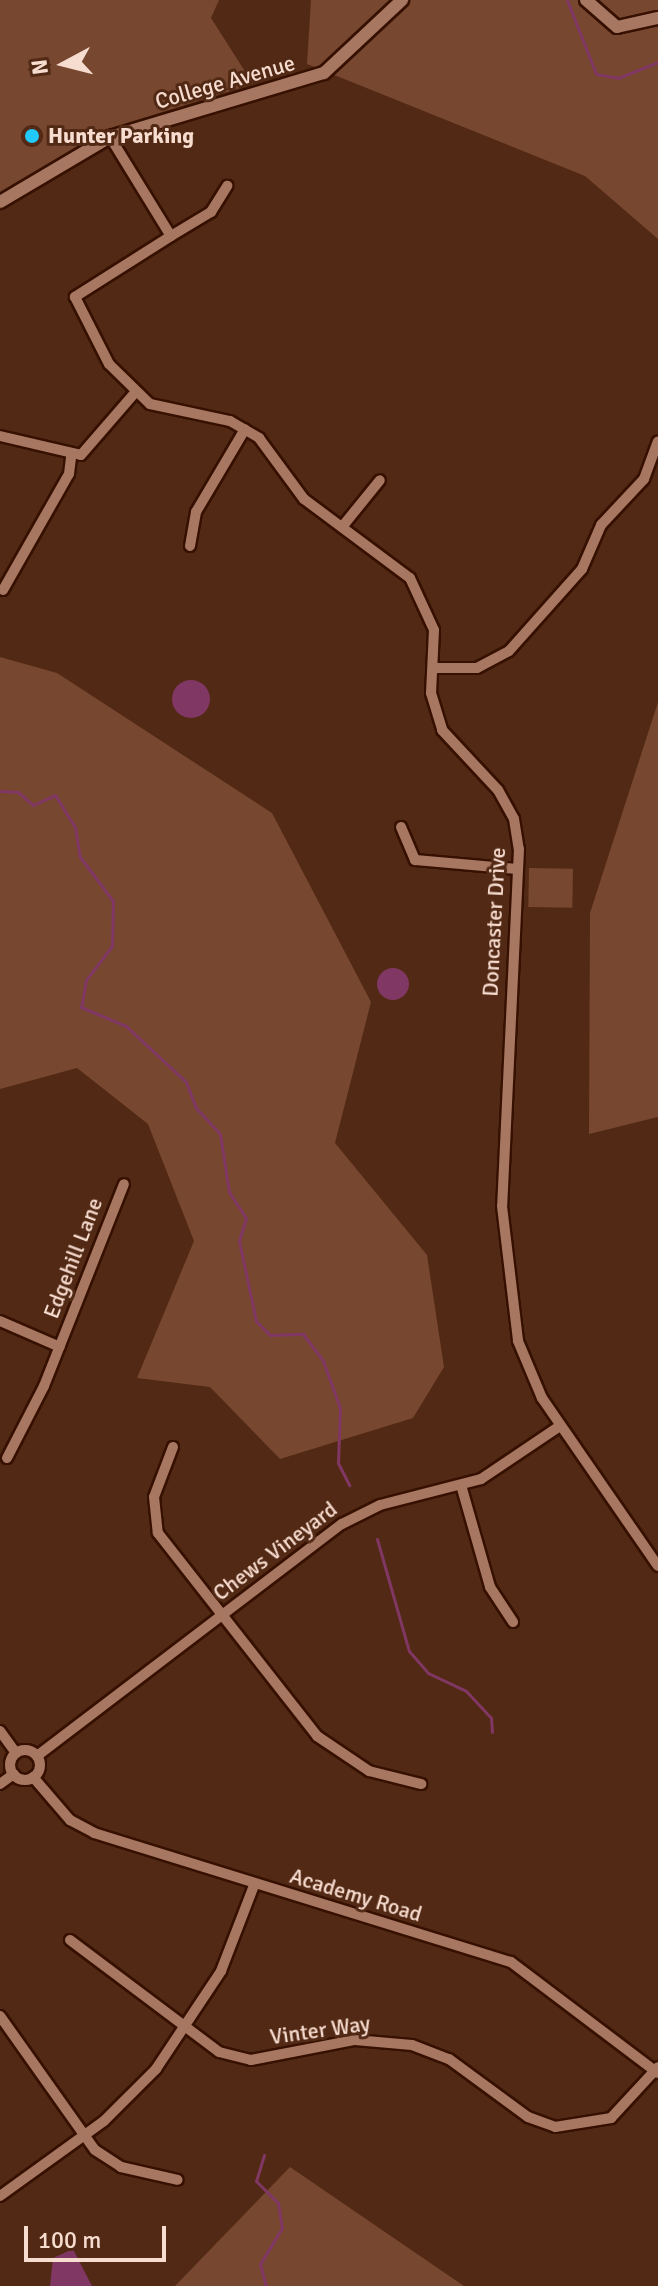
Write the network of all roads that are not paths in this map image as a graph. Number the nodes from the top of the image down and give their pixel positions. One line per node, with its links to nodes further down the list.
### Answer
1 (402, 0): 4 (street, College Avenue)
2 (586, 0): 3 (street)
3 (658, 18)
4 (110, 137): 6 (street, College Avenue); 7 (street)
5 (227, 186): 7 (street)
6 (0, 202)
7 (171, 236): 8 (street)
8 (133, 395): 9 (street, Doncaster Drive); 12 (street)
9 (245, 429): 14 (street, Doncaster Drive); 15 (street)
10 (0, 436): 12 (street)
11 (658, 441): 17 (street)
12 (71, 457): 16 (street)
13 (380, 480): 14 (street)
14 (342, 527): 17 (street, Doncaster Drive)
15 (190, 546)
16 (3, 590)
17 (434, 668): 19 (street, Doncaster Drive)
18 (401, 827): 19 (street)
19 (518, 869): 23 (street, Doncaster Drive)
20 (124, 1184): 22 (street, Edgehill Lane)
21 (0, 1321): 22 (street)
22 (60, 1347): 25 (street, Edgehill Lane)
23 (560, 1426): 26 (street, Chews Vineyard); 27 (street, Doncaster Drive)
24 (173, 1447): 28 (street)
25 (7, 1458)
26 (461, 1485): 28 (street, Chews Vineyard); 29 (street)
27 (658, 1566)
28 (222, 1616): 32 (street, Chews Vineyard); 36 (street)
29 (513, 1622)
30 (0, 1731): 31 (street)
31 (16, 1753): 32 (street); 33 (street)
32 (37, 1756): 34 (street)
33 (14, 1774): 34 (street); 35 (street)
34 (33, 1777): 37 (street, Academy Road)
35 (0, 1784)
36 (421, 1784)
37 (255, 1883): 40 (street); 41 (street, Academy Road)
38 (70, 1940): 40 (street, Vinter Way)
39 (0, 2016): 42 (street)
40 (185, 2032): 41 (street, Vinter Way); 42 (street)
41 (657, 2070)
42 (82, 2138): 43 (street); 44 (street)
43 (178, 2180)
44 (0, 2196)

